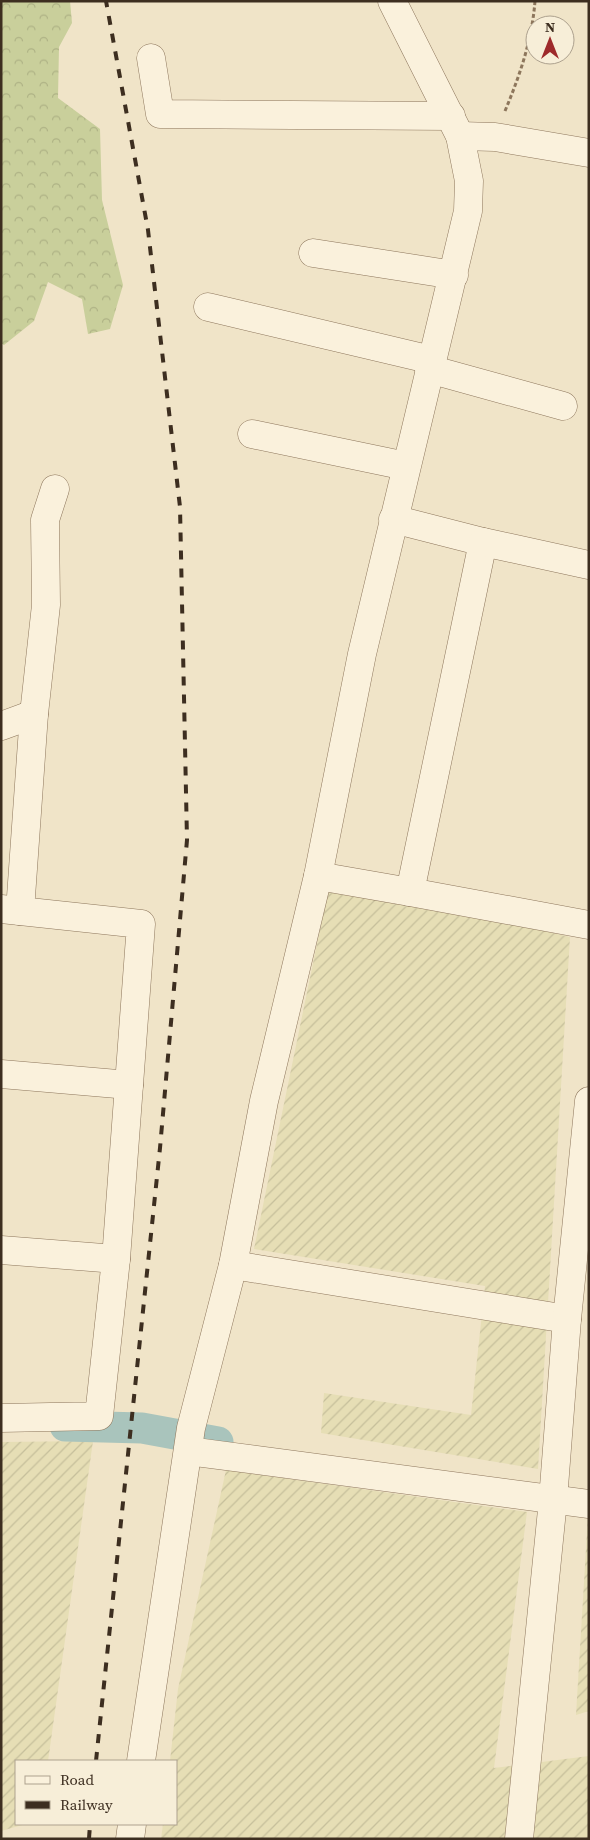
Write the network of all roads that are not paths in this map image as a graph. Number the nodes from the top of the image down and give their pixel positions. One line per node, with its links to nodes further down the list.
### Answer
1 (392, 1): 3 (street)
2 (152, 58): 3 (street)
3 (456, 126): 4 (street); 6 (street)
4 (589, 153)
5 (314, 253): 6 (street)
6 (454, 275): 8 (street)
7 (208, 307): 8 (street)
8 (430, 364): 9 (street); 11 (street)
9 (563, 406)
10 (252, 434): 11 (street)
11 (406, 466): 13 (street)
12 (55, 489): 16 (street)
13 (393, 519): 14 (street); 18 (street)
14 (483, 542): 15 (street); 19 (street)
15 (589, 564)
16 (34, 714): 17 (street); 20 (street)
17 (1, 726)
18 (318, 876): 19 (street); 27 (street)
19 (410, 892): 21 (street)
20 (11, 910): 23 (street)
21 (589, 925)
22 (1, 1074): 23 (street)
23 (129, 1085): 26 (street)
24 (589, 1102): 28 (street)
25 (1, 1250): 26 (street)
26 (116, 1259): 29 (street)
27 (234, 1265): 28 (street); 30 (street)
28 (567, 1319): 31 (street)
29 (1, 1418)
30 (189, 1440): 31 (street); 33 (street)
31 (554, 1500): 32 (street); 36 (street)
32 (589, 1504)
33 (141, 1760)
34 (132, 1825): 35 (street)
35 (130, 1839)
36 (519, 1839)

